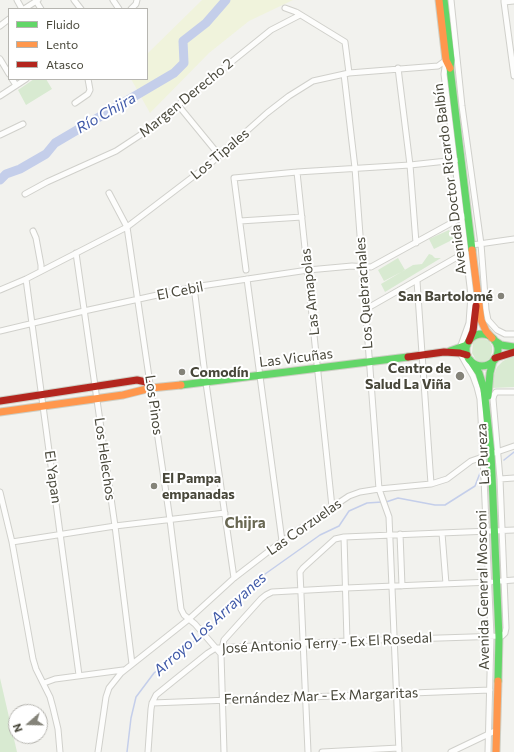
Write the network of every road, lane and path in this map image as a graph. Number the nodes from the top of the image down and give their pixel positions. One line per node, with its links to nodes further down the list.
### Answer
1 (74, 0): 9 (street)
2 (439, 0): 13 (main road, Avenida Doctor Ricardo Balbín)
3 (444, 0): 13 (main road, Avenida Doctor Ricardo Balbín)
4 (451, 0): 25 (street)
5 (37, 1): 8 (street)
6 (504, 1): 7 (street); 17 (street)
7 (514, 1)
8 (25, 8)
9 (80, 8)
10 (285, 8): 11 (street)
11 (300, 15): 16 (street, Los Quebrachales); 24 (street, Margen Derecho 2)
12 (0, 59): 15 (street)
13 (449, 60): 14 (street, Los Tipales); 25 (main road, Avenida Doctor Ricardo Balbín); 29 (street)
14 (398, 68): 16 (street, Los Tipales); 30 (street)
15 (8, 72)
16 (346, 73): 28 (street, Los Tipales); 31 (street, Los Quebrachales)
17 (514, 76)
18 (13, 80): 21 (street)
19 (24, 80): 21 (street)
20 (88, 80): 23 (street)
21 (16, 85): 22 (street)
22 (0, 96)
23 (75, 103)
24 (178, 105): 28 (street); 34 (street, Margen Derecho 2)
25 (459, 107): 29 (main road, Avenida Doctor Ricardo Balbín); 35 (street)
26 (23, 124): 27 (street)
27 (0, 135)
28 (219, 156): 40 (street, Los Tipales)
29 (458, 160): 30 (street); 36 (main road, Avenida Doctor Ricardo Balbín); 37 (street)
30 (410, 165): 31 (street); 43 (street)
31 (355, 168): 32 (street); 48 (street, Los Quebrachales)
32 (298, 172): 38 (street, Las Amapolas); 39 (street)
33 (109, 193): 40 (street, Los Pinos)
34 (25, 194)
35 (474, 196): 36 (street); 44 (street)
36 (466, 197): 37 (main road, Avenida Doctor Ricardo Balbín)
37 (465, 216): 43 (street, El Cebil); 45 (main road, Avenida Doctor Ricardo Balbín); 46 (street)
38 (302, 217): 39 (street); 50 (street, Las Amapolas)
39 (240, 222): 49 (street)
40 (127, 227): 47 (street, Los Tipales); 58 (street, Los Pinos)
41 (33, 231): 51 (street)
42 (514, 239): 44 (street)
43 (416, 243): 48 (street, El Cebil)
44 (481, 244): 45 (street); 63 (street)
45 (472, 245): 55 (main road, Avenida Doctor Ricardo Balbín)
46 (466, 252): 54 (street); 66 (street)
47 (76, 253): 51 (street, Los Tipales); 60 (street, Los Helechos)
48 (362, 267): 50 (street, El Cebil); 59 (street, Los Quebrachales)
49 (246, 270)
50 (308, 270): 53 (street, El Cebil); 71 (street, Las Amapolas)
51 (41, 271): 52 (street, Los Tipales)
52 (26, 279): 57 (street, Los Tipales); 61 (street, El Yapan)
53 (248, 279): 56 (street, El Cebil); 72 (street)
54 (417, 281): 59 (street); 68 (street)
55 (476, 286): 64 (main road); 66 (main road)
56 (194, 287): 58 (street, El Cebil); 74 (street)
57 (0, 290)
58 (138, 299): 60 (street, El Cebil); 76 (street, Los Pinos)
59 (366, 309): 70 (street, Los Quebrachales)
60 (84, 311): 61 (street, El Cebil); 75 (street, Los Helechos)
61 (32, 323): 62 (street, El Cebil); 78 (street, El Yapan)
62 (0, 331)
63 (514, 334)
64 (493, 340): 65 (main road); 66 (main road); 69 (main road)
65 (514, 347)
66 (465, 350): 68 (main road, Las Vicuñas); 69 (main road); 84 (main road); 87 (street, La Pureza)
67 (514, 352): 69 (main road)
68 (423, 355): 70 (main road, Las Vicuñas); 90 (street)
69 (494, 360): 84 (main road)
70 (369, 362): 71 (main road, Las Vicuñas); 91 (street, Los Quebrachales)
71 (318, 368): 72 (main road, Las Vicuñas); 93 (street, Las Amapolas)
72 (260, 376): 74 (main road, Las Vicuñas); 105 (street)
73 (121, 382): 75 (main road, Las Vicuñas); 76 (main road, Las Vicuñas); 79 (main road)
74 (206, 383): 76 (main road, Las Vicuñas); 94 (street)
75 (95, 387): 78 (main road, Las Vicuñas); 80 (street, Los Helechos)
76 (151, 388): 79 (main road, Las Vicuñas); 95 (street, Los Pinos)
77 (514, 392): 86 (street)
78 (41, 395): 81 (main road, Las Vicuñas); 82 (street, El Yapan)
79 (123, 395): 80 (main road, Las Vicuñas)
80 (97, 399): 82 (main road, Las Vicuñas); 96 (street, Los Helechos)
81 (0, 401)
82 (43, 407): 83 (main road, Las Vicuñas); 101 (street, El Yapan)
83 (0, 412)
84 (489, 426): 86 (main road, Avenida General Mosconi)
85 (514, 446): 86 (street, Las Corzuelas)
86 (495, 452): 87 (street, Las Corzuelas); 89 (street); 98 (main road, Avenida General Mosconi)
87 (483, 456): 90 (street, Las Corzuelas); 99 (street, La Pureza)
88 (514, 478): 89 (street)
89 (500, 479): 98 (street)
90 (432, 484): 91 (street, Las Corzuelas)
91 (379, 489): 93 (street, Las Corzuelas); 103 (street, Los Quebrachales)
92 (0, 492): 106 (street)
93 (332, 507): 105 (street, Las Corzuelas)
94 (225, 513): 95 (street); 107 (street)
95 (170, 520): 96 (street); 116 (street, Los Pinos)
96 (115, 526): 101 (street); 124 (street, Los Helechos)
97 (514, 530): 98 (street)
98 (499, 531): 99 (street); 109 (main road, Avenida General Mosconi)
99 (487, 532): 100 (street); 110 (street, La Pureza)
100 (442, 533): 102 (street); 111 (street)
101 (61, 534): 106 (street); 126 (street, El Yapan)
102 (400, 534): 103 (street); 113 (street)
103 (390, 535): 104 (street); 112 (street, Los Quebrachales)
104 (344, 537): 114 (street); 115 (street)
105 (282, 541): 107 (street, Las Corzuelas)
106 (12, 542): 127 (street)
107 (234, 578): 116 (street, Las Corzuelas)
108 (514, 580): 109 (street)
109 (500, 581): 110 (street); 118 (main road, Avenida General Mosconi)
110 (489, 582): 111 (street); 117 (street, La Pureza)
111 (446, 584): 113 (street)
112 (392, 586): 113 (street); 114 (street); 119 (street, Los Quebrachales)
113 (402, 586)
114 (346, 588): 115 (street); 120 (street)
115 (300, 591): 121 (street); 123 (street)
116 (189, 619): 122 (street); 124 (street, Las Corzuelas)
117 (491, 636): 118 (street, José Antonio Terry - Ex El Rosedal); 119 (street, José Antonio Terry - Ex El Rosedal); 128 (street, La Pureza)
118 (499, 636): 133 (main road, Avenida General Mosconi)
119 (395, 639): 120 (street, José Antonio Terry - Ex El Rosedal); 129 (street, Los Quebrachales)
120 (347, 640): 121 (street, José Antonio Terry - Ex El Rosedal)
121 (303, 642): 123 (street, José Antonio Terry - Ex El Rosedal); 130 (street)
122 (216, 648): 123 (street, José Antonio Terry - Ex El Rosedal); 131 (street); 132 (street, José Antonio Terry - Ex El Rosedal)
123 (222, 648)
124 (132, 664): 125 (street, Las Corzuelas)
125 (124, 670): 126 (street); 137 (street, Las Corzuelas)
126 (80, 675): 127 (street)
127 (44, 683): 136 (street)
128 (490, 690): 129 (street, Fernández Mar - Ex Margaritas); 134 (street, La Pureza)
129 (398, 694): 130 (street, Fernández Mar - Ex Margaritas); 135 (street, Los Quebrachales)
130 (306, 697): 131 (street, Fernández Mar - Ex Margaritas); 140 (street)
131 (223, 700): 132 (street, Fernández Mar - Ex Margaritas); 139 (street)
132 (152, 703): 138 (street)
133 (497, 730): 134 (street); 144 (main road, Avenida General Mosconi)
134 (488, 734): 142 (street); 143 (street, La Pureza)
135 (399, 750): 141 (street)
136 (60, 752)
137 (98, 752)
138 (148, 752)
139 (224, 752)
140 (308, 752)
141 (322, 752)
142 (451, 752)
143 (488, 752)
144 (496, 752)

